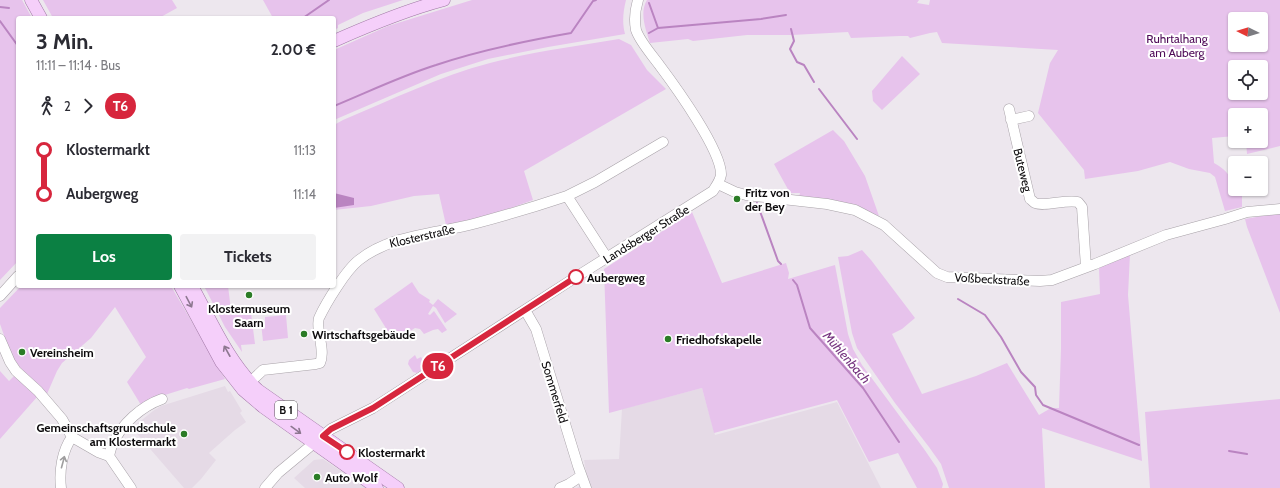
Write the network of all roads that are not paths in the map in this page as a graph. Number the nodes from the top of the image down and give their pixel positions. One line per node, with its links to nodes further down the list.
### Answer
1 (31, 0): 4 (main road)
2 (444, 0): 5 (main road)
3 (638, 0): 10 (street)
4 (40, 16)
5 (336, 40)
6 (1008, 109): 8 (street, Buteweg)
7 (1029, 116): 8 (street)
8 (1011, 120): 14 (street, Buteweg)
9 (663, 142): 11 (street, Klosterstraße)
10 (718, 184): 13 (street, Landsberger Straße); 14 (street, Voßbeckstraße)
11 (567, 196): 13 (street); 21 (street, Klosterstraße)
12 (1280, 209): 14 (street, Voßbeckstraße)
13 (606, 258): 19 (street, Landsberger Straße)
14 (1086, 267)
15 (16, 278): 18 (street)
16 (181, 288): 21 (main road, B 1, one-way to 21)
17 (193, 288): 21 (main road, B 1, one-way to 17)
18 (0, 296)
19 (525, 310): 24 (street, Landsberger Straße); 26 (street, Sommerfeld)
20 (0, 339): 23 (street)
21 (246, 386): 24 (main road, B 1)
22 (162, 399): 25 (street)
23 (72, 437): 25 (street); 27 (street, one-way to 23)
24 (318, 440): 29 (street, Landsberger Straße); 30 (main road, B 1); 31 (main road, B 1)
25 (109, 456): 28 (street)
26 (581, 476): 32 (street); 33 (street, Sommerfeld)
27 (61, 488)
28 (131, 488)
29 (265, 488)
30 (377, 488)
31 (398, 488)
32 (560, 488)
33 (586, 488)

